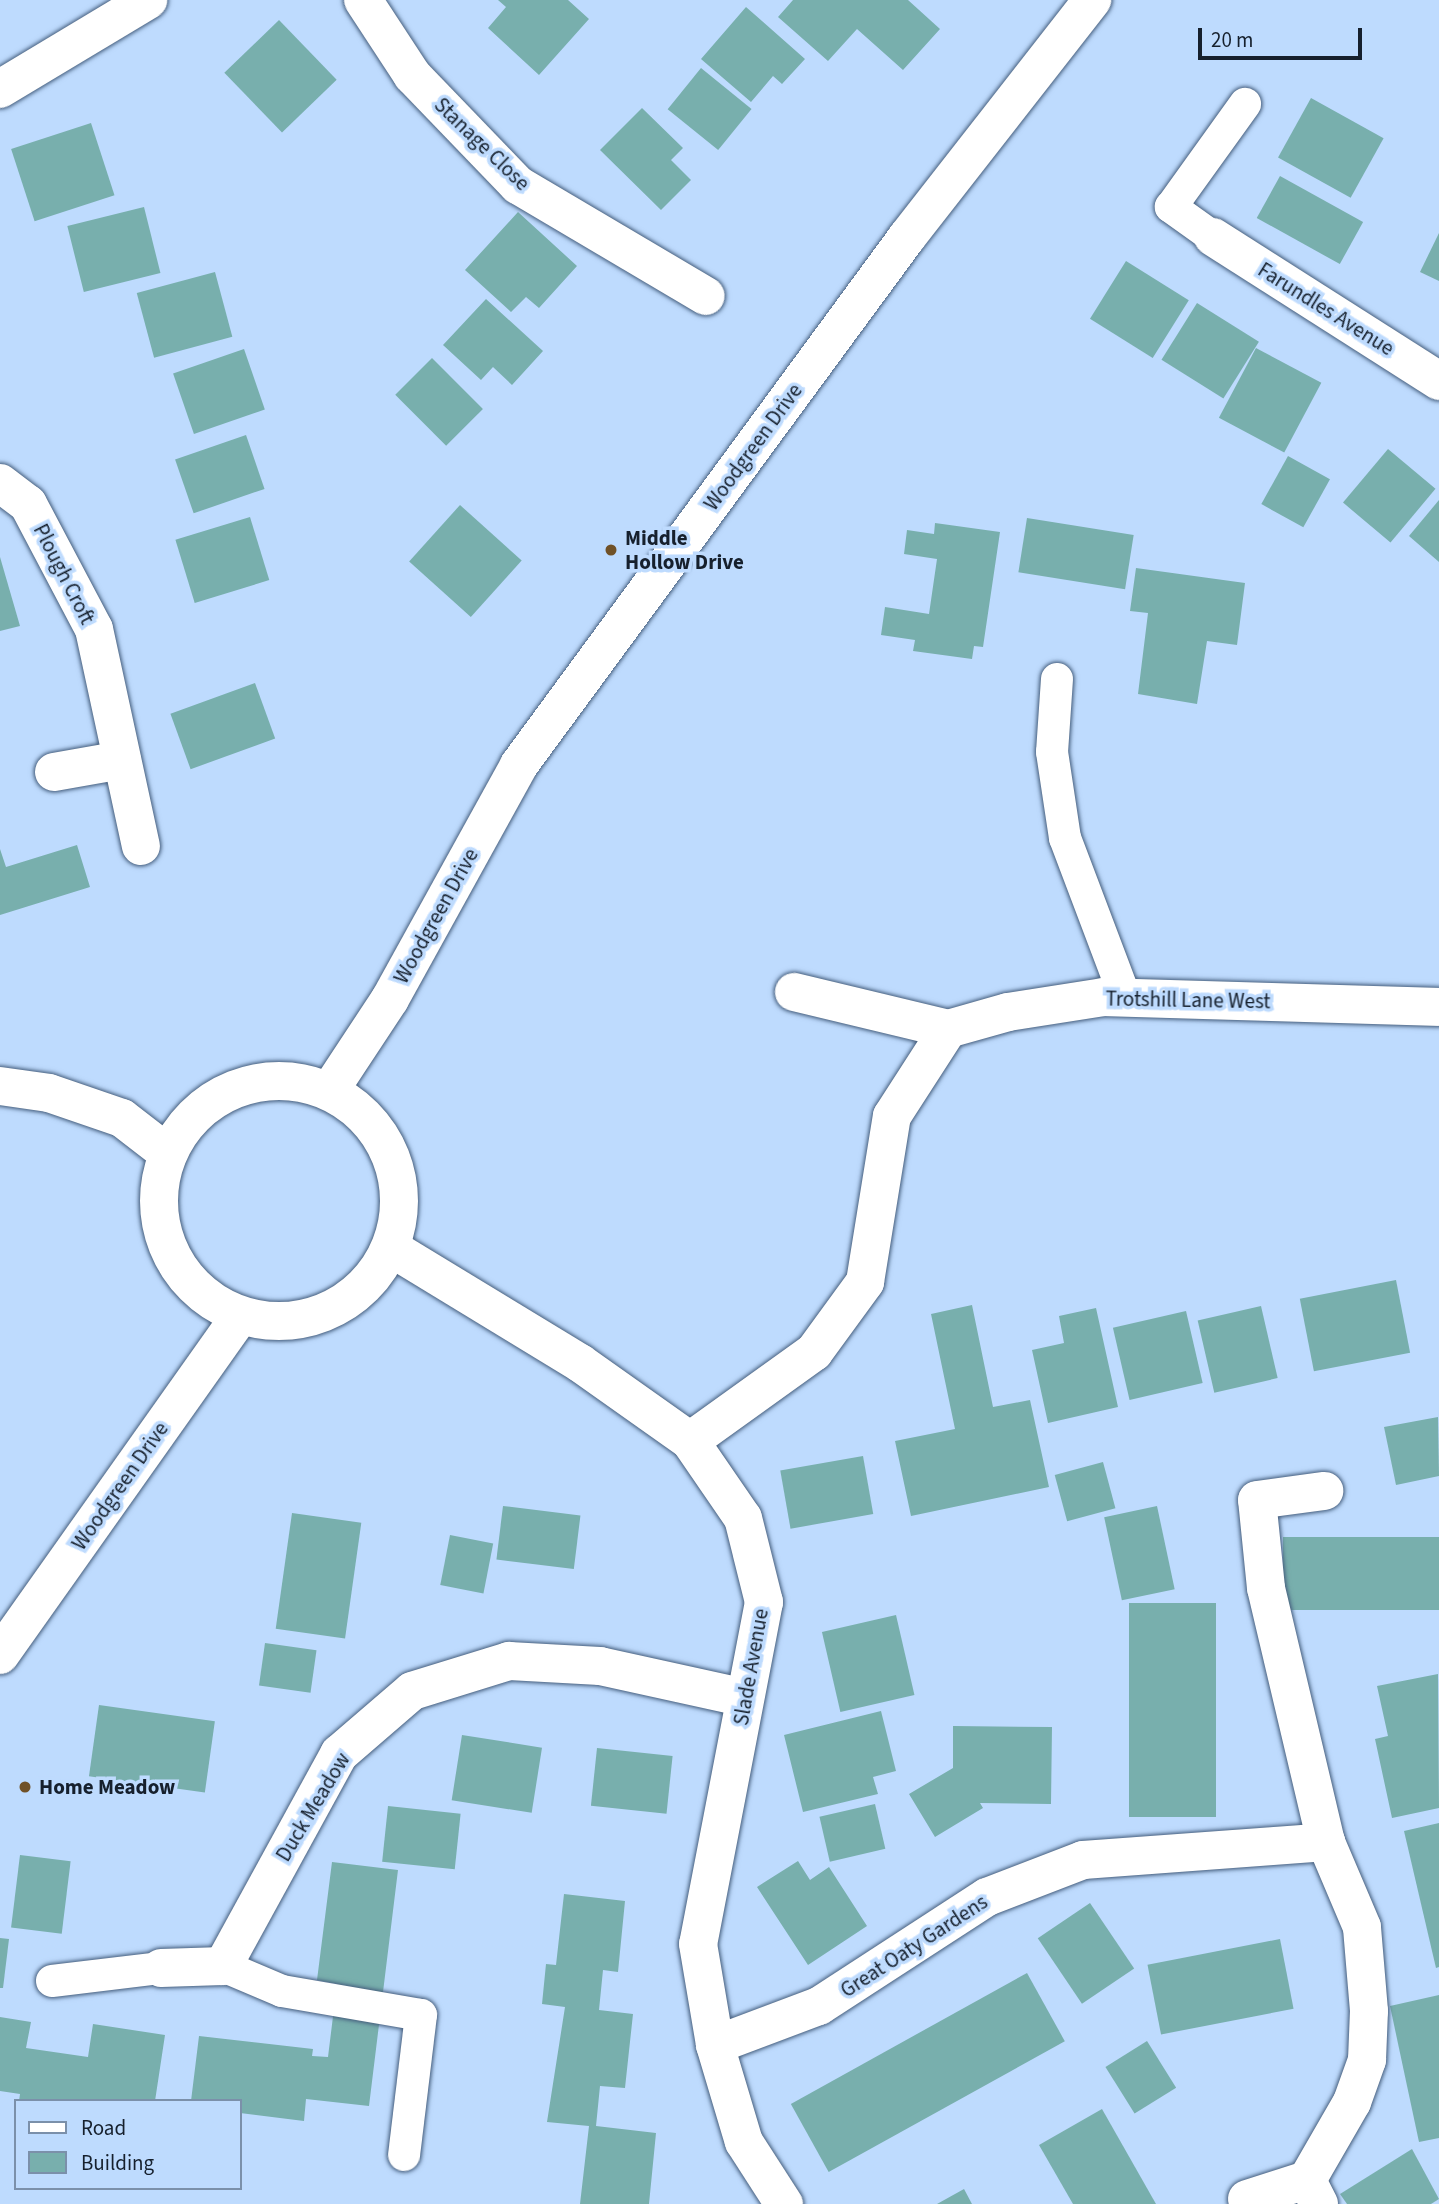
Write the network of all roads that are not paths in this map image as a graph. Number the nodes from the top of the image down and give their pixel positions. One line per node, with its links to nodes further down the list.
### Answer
1 (148, 0): 4 (street)
2 (363, 0): 7 (street, Stanage Close)
3 (1092, 0): 19 (street, Woodgreen Drive)
4 (0, 89)
5 (1245, 104): 6 (lane)
6 (1213, 237): 8 (street, Farundles Avenue)
7 (706, 296)
8 (1439, 381)
9 (0, 483): 11 (street, Plough Croft)
10 (1057, 679): 15 (lane)
11 (122, 761): 12 (street); 13 (street, Plough Croft)
12 (54, 772)
13 (141, 846)
14 (794, 992): 17 (street)
15 (1125, 997): 16 (street, Trotshill Lane West); 17 (street, Trotshill Lane West)
16 (1439, 1007)
17 (948, 1029): 23 (street)
18 (0, 1086): 20 (street)
19 (330, 1090): 20 (street); 21 (street)
20 (166, 1152): 22 (street)
21 (391, 1248): 22 (street); 23 (street, Slade Avenue)
22 (239, 1317): 25 (street, Woodgreen Drive)
23 (690, 1441): 26 (street, Slade Avenue)
24 (1324, 1491): 27 (street)
25 (0, 1655)
26 (745, 1698): 28 (street, Duck Meadow); 31 (street, Slade Avenue)
27 (1326, 1842): 31 (street, Great Oaty Gardens); 33 (street)
28 (223, 1966): 29 (street); 32 (lane)
29 (161, 1968): 30 (lane)
30 (52, 1981)
31 (715, 2045): 35 (street, Slade Avenue)
32 (404, 2155)
33 (1313, 2192): 34 (street)
34 (1247, 2199)
35 (784, 2204)

